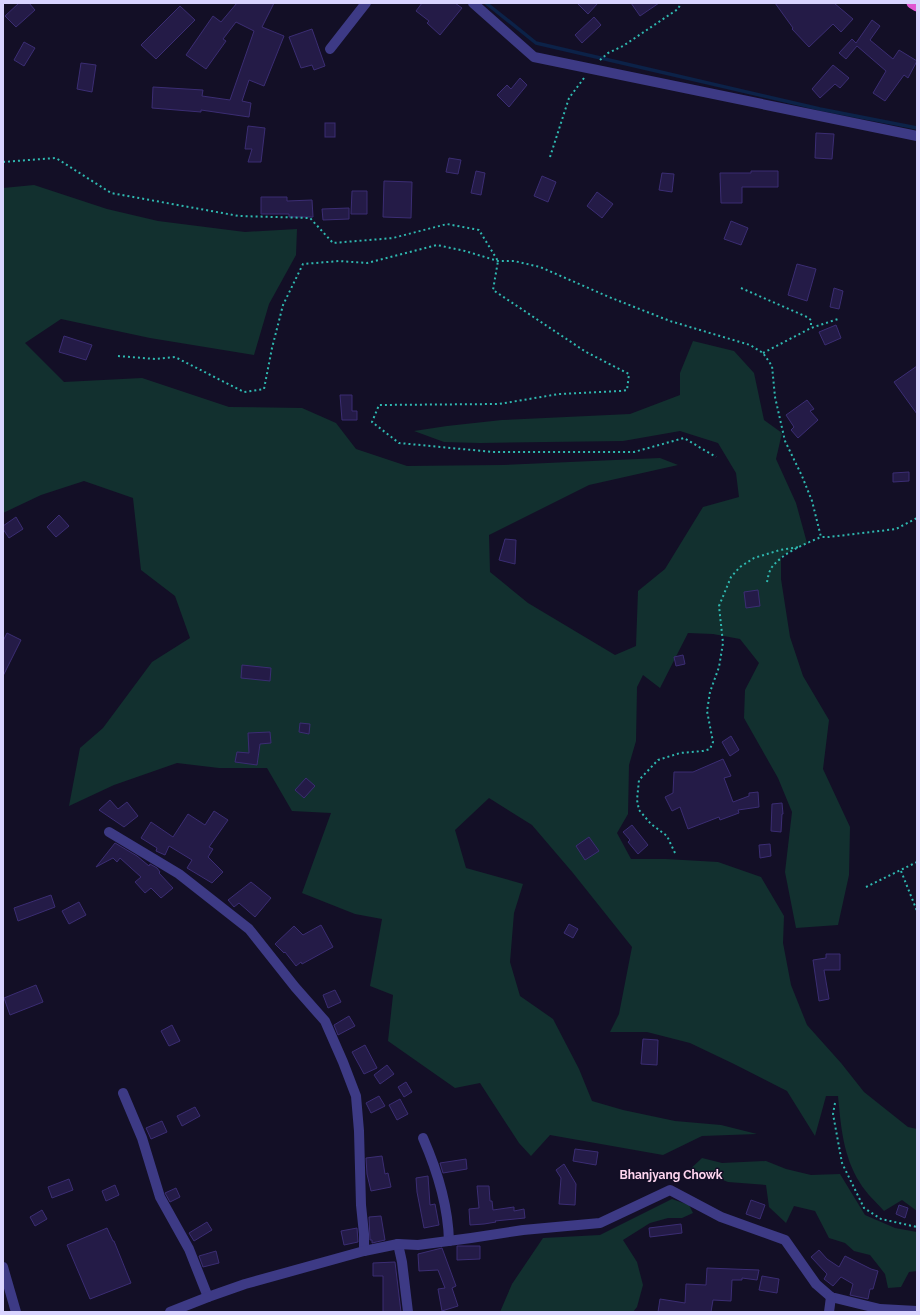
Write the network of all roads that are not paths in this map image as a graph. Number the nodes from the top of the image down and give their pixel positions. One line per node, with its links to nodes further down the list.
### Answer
1 (366, 3): 5 (street)
2 (473, 3): 6 (street)
3 (912, 3): 4 (highway)
4 (917, 6)
5 (330, 49)
6 (917, 136)
7 (108, 832): 12 (street)
8 (124, 1093): 14 (street)
9 (423, 1138): 10 (street)
10 (449, 1241): 11 (street); 15 (street)
11 (398, 1244): 12 (street); 19 (street)
12 (364, 1251): 14 (street)
13 (3, 1267): 17 (street)
14 (208, 1297): 18 (street)
15 (830, 1297): 16 (street); 20 (street)
16 (917, 1311)
17 (16, 1312)
18 (170, 1312)
19 (408, 1312)
20 (829, 1312)

